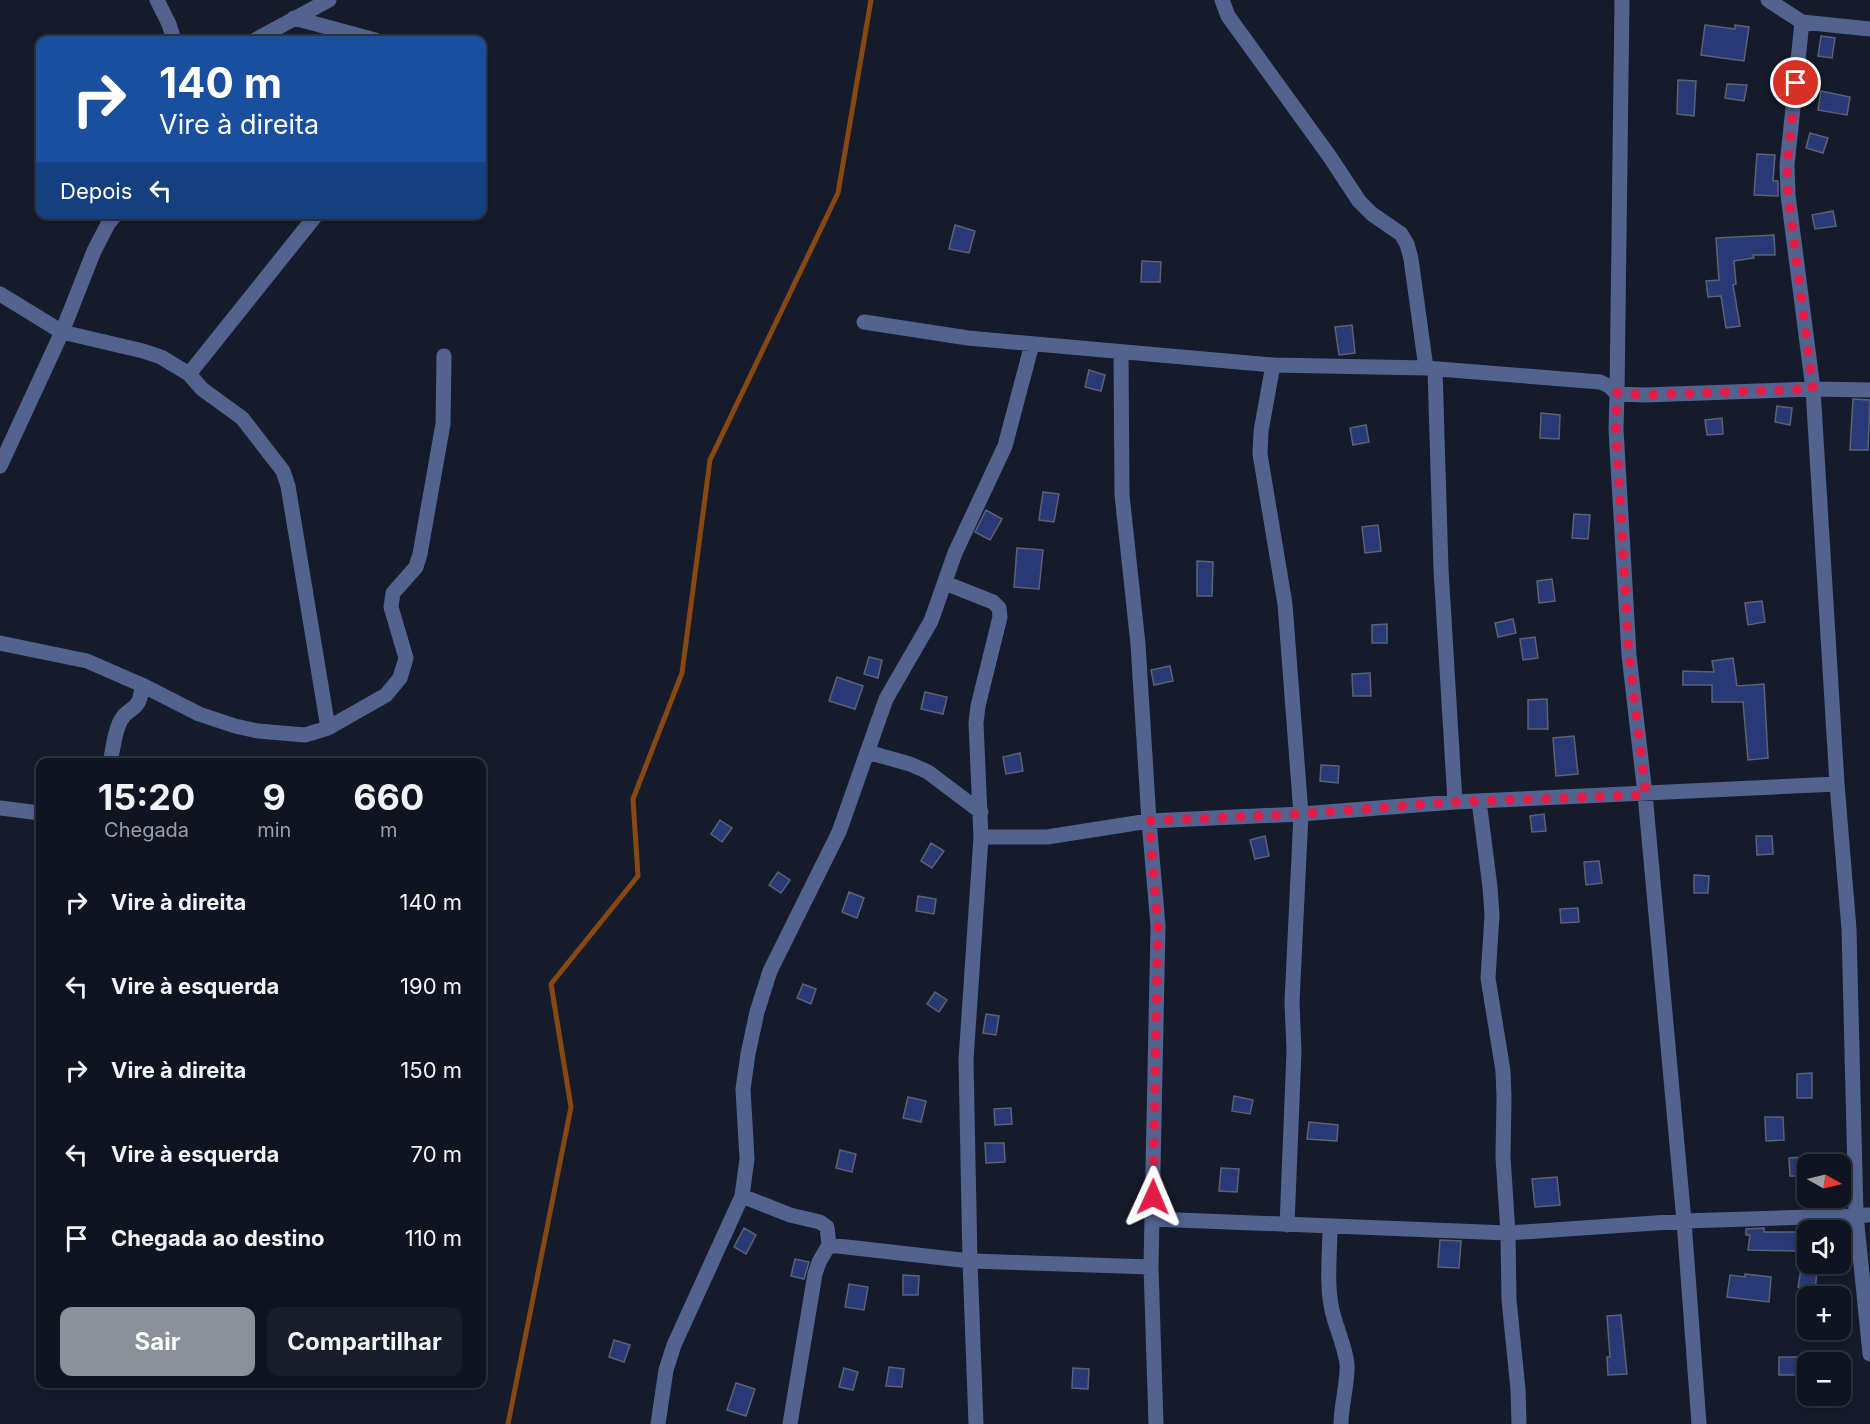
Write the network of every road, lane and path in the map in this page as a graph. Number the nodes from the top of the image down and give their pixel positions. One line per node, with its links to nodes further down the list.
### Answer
1 (157, 0): 9 (street)
2 (329, 0): 6 (street)
3 (1222, 0): 21 (street)
4 (1622, 0): 25 (street)
5 (1768, 0): 7 (street)
6 (294, 18): 10 (street); 11 (street)
7 (1802, 22): 8 (street); 23 (street)
8 (1870, 29)
9 (173, 36)
10 (262, 36)
11 (360, 36)
12 (112, 219): 16 (street)
13 (313, 219): 22 (street)
14 (0, 294): 16 (street)
15 (864, 322): 17 (street)
16 (62, 332): 22 (street); 26 (street)
17 (1032, 344): 18 (street); 27 (street)
18 (1121, 352): 20 (street); 41 (street)
19 (444, 356): 30 (street)
20 (1273, 365): 21 (street); 40 (street)
21 (1431, 369): 25 (street); 36 (street)
22 (189, 374): 30 (street)
23 (1813, 389): 24 (street); 25 (street); 33 (street)
24 (1870, 390)
25 (1617, 393): 34 (street)
26 (0, 466)
27 (945, 583): 31 (street); 39 (street)
28 (0, 643): 29 (street)
29 (142, 685): 30 (street); 32 (street)
30 (328, 728)
31 (867, 752): 39 (street); 43 (street)
32 (111, 758)
33 (1837, 784): 34 (street); 44 (street)
34 (1646, 795): 35 (street); 46 (street)
35 (1479, 801): 36 (street); 49 (street)
36 (1455, 802): 40 (street)
37 (0, 808): 38 (street)
38 (36, 812)
39 (981, 812): 42 (street)
40 (1301, 814): 41 (street); 47 (street)
41 (1149, 821): 42 (street); 45 (street)
42 (981, 837): 51 (street)
43 (742, 1196): 50 (street); 54 (street)
44 (1863, 1215): 46 (street); 53 (street)
45 (1153, 1219): 47 (street); 52 (street)
46 (1683, 1221): 49 (street); 60 (street)
47 (1287, 1225): 48 (street)
48 (1330, 1227): 49 (street); 58 (street)
49 (1508, 1233): 59 (street)
50 (830, 1245): 51 (street); 55 (street)
51 (970, 1261): 52 (street); 56 (street)
52 (1151, 1267): 57 (street)
53 (1870, 1354)
54 (658, 1424)
55 (790, 1424)
56 (976, 1424)
57 (1156, 1424)
58 (1341, 1424)
59 (1519, 1424)
60 (1699, 1424)

